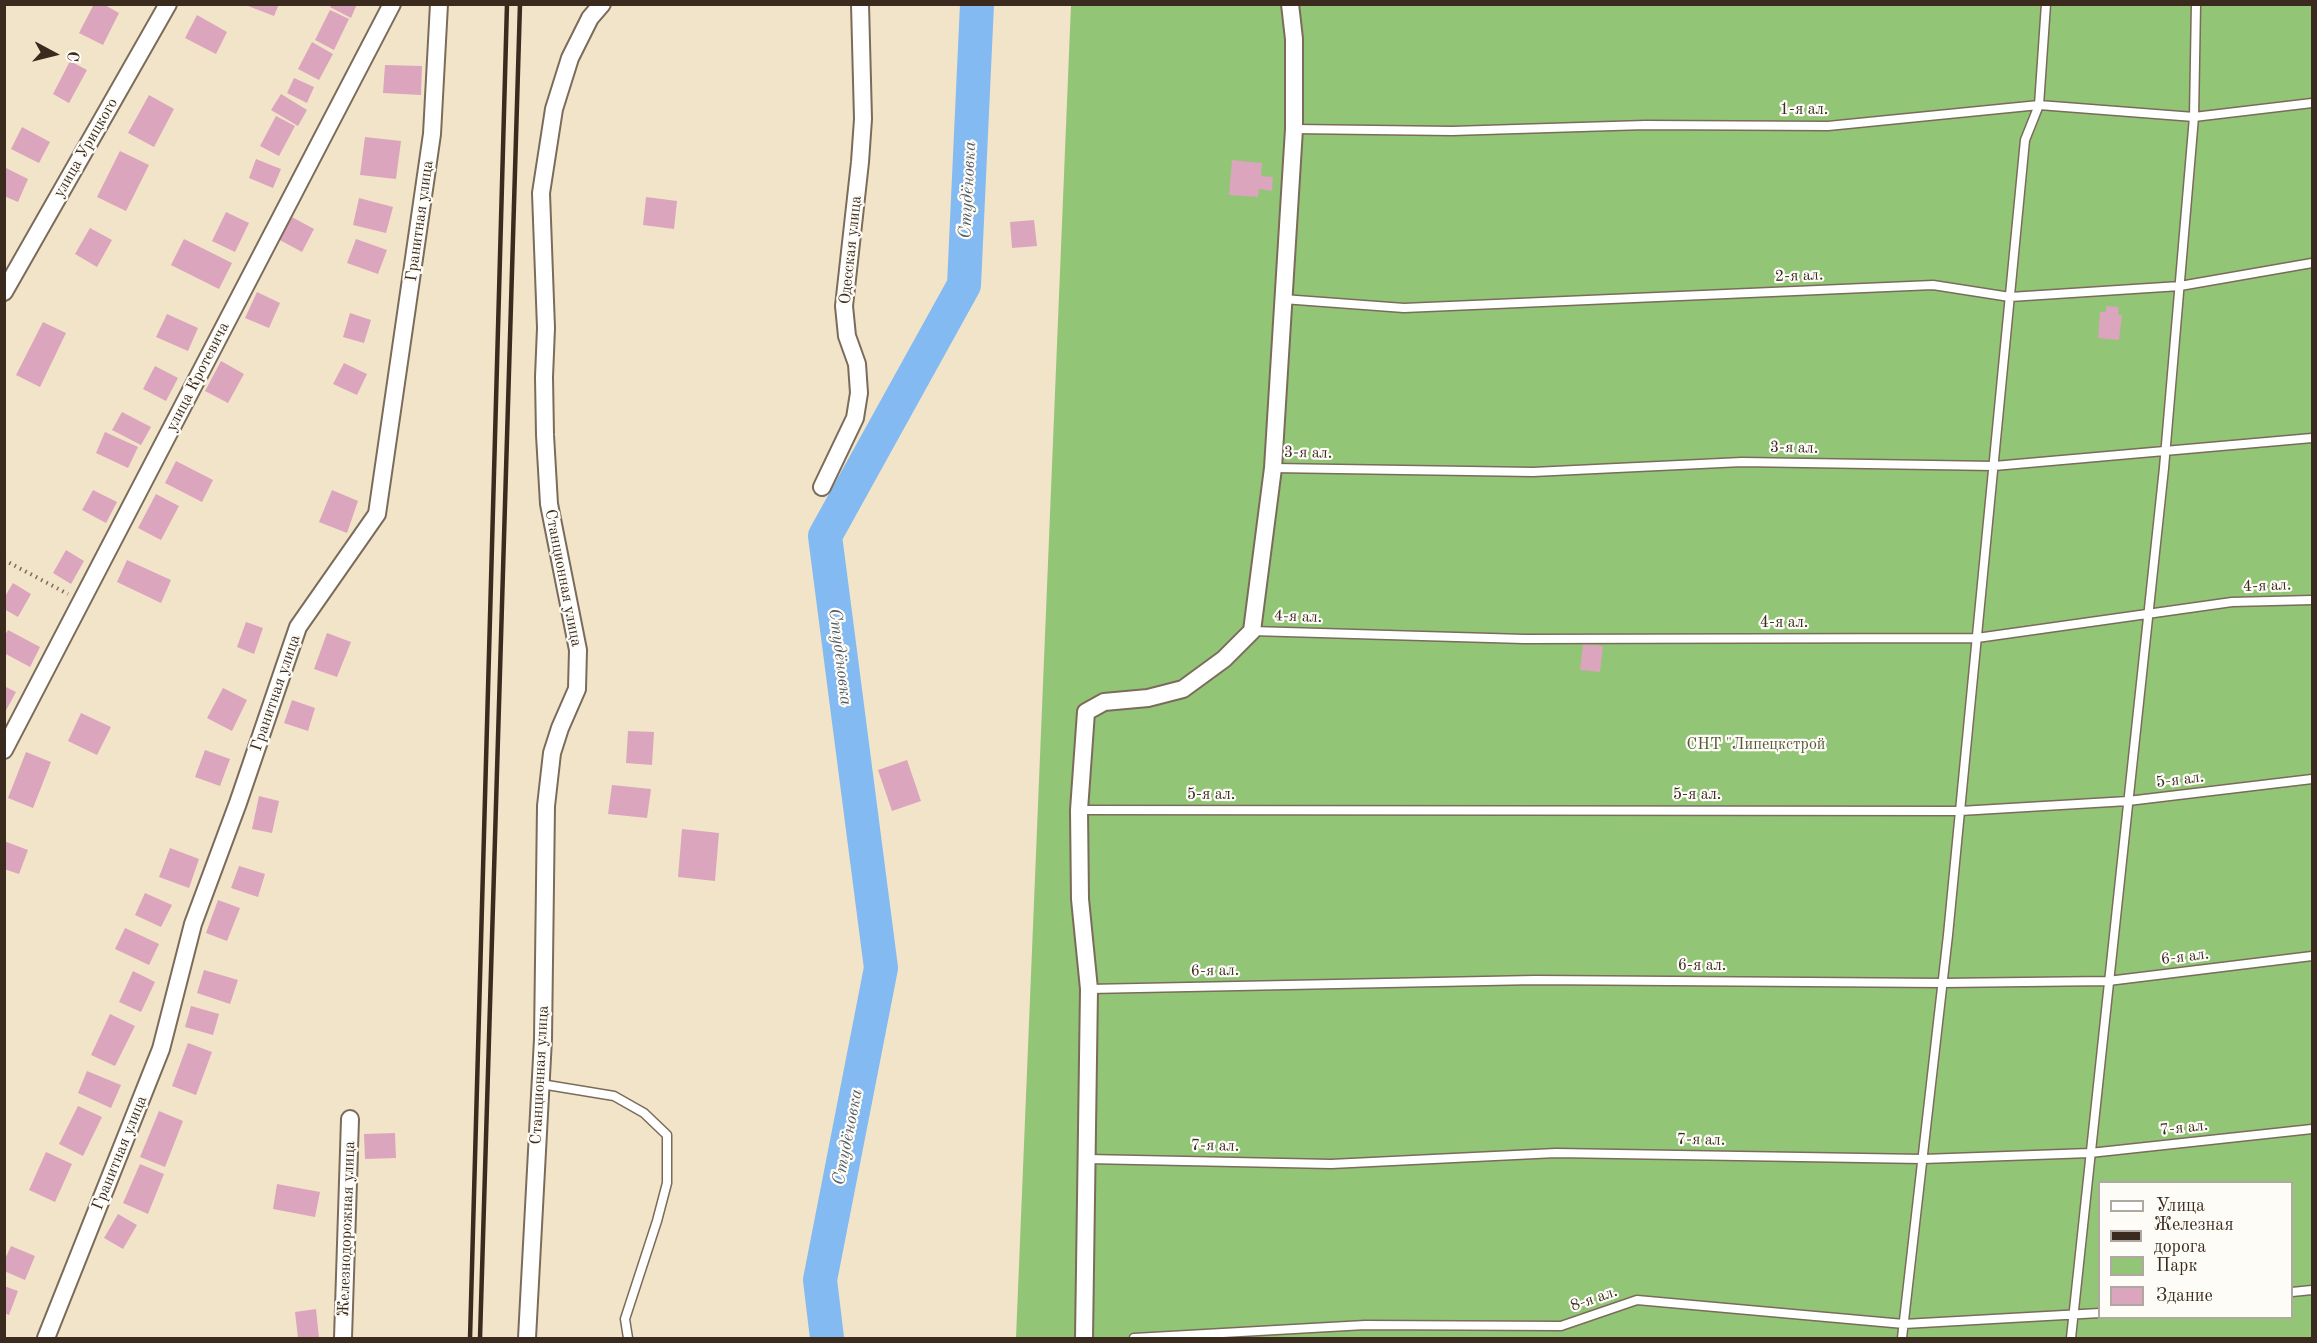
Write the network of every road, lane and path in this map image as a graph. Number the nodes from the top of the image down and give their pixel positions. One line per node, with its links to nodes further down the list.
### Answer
1 (168, 4): 15 (street, улица Урицкого)
2 (392, 4): 25 (street, улица Кротевича)
3 (439, 4): 49 (street, Гранитная улица)
4 (602, 4): 38 (street, Станционная улица)
5 (860, 4): 22 (street, Одесская улица)
6 (1290, 4): 12 (street)
7 (2046, 4): 10 (lane)
8 (2196, 4): 11 (lane)
9 (2313, 103): 11 (lane, 1-я ал.)
10 (2039, 105): 11 (lane, 1-я ал.); 12 (lane, 1-я ал.); 16 (lane)
11 (2194, 117): 14 (lane)
12 (1294, 129): 17 (street)
13 (2313, 263): 14 (lane, 2-я ал.)
14 (2180, 286): 16 (lane, 2-я ал.); 19 (lane)
15 (4, 292)
16 (2010, 297): 17 (lane, 2-я ал.); 20 (lane)
17 (1283, 299): 21 (street)
18 (2313, 438): 19 (lane, 3-я ал.)
19 (2165, 452): 20 (lane, 3-я ал.); 26 (lane)
20 (1994, 466): 21 (lane, 3-я ал.); 28 (lane)
21 (1273, 468): 27 (street)
22 (822, 487)
23 (4, 560): 25 (path)
24 (2313, 600): 26 (lane, 4-я ал.)
25 (81, 602): 29 (street, улица Кротевича)
26 (2148, 614): 28 (lane, 4-я ал.); 31 (lane)
27 (1252, 631): 28 (lane, 4-я ал.); 32 (street)
28 (1977, 638): 33 (lane)
29 (4, 750)
30 (2313, 779): 31 (lane, 5-я ал.)
31 (2127, 801): 33 (lane, 5-я ал.); 35 (lane)
32 (1079, 810): 33 (lane, 5-я ал.); 37 (street)
33 (1960, 811): 36 (lane)
34 (2313, 956): 35 (lane, 6-я ал.)
35 (2108, 981): 36 (lane, 6-я ал.); 41 (lane)
36 (1943, 982): 37 (lane, 6-я ал.); 43 (lane)
37 (1089, 989): 42 (street)
38 (541, 1084): 51 (street, Станционная улица); 52 (lane)
39 (350, 1119): 50 (street, Железнодорожная улица)
40 (2313, 1129): 41 (lane, 7-я ал.)
41 (2090, 1153): 43 (lane, 7-я ал.); 47 (lane)
42 (1087, 1159): 43 (lane, 7-я ал.); 53 (street)
43 (1923, 1159): 48 (lane)
44 (2313, 1290): 45 (lane)
45 (2293, 1292)
46 (2098, 1313): 47 (lane, 8-я ал.)
47 (2073, 1316): 48 (lane, 8-я ал.); 56 (lane)
48 (1904, 1324): 54 (lane, 8-я ал.); 55 (lane)
49 (46, 1338)
50 (343, 1338)
51 (527, 1338)
52 (628, 1338)
53 (1084, 1338)
54 (1134, 1338)
55 (1902, 1338)
56 (2071, 1338)

